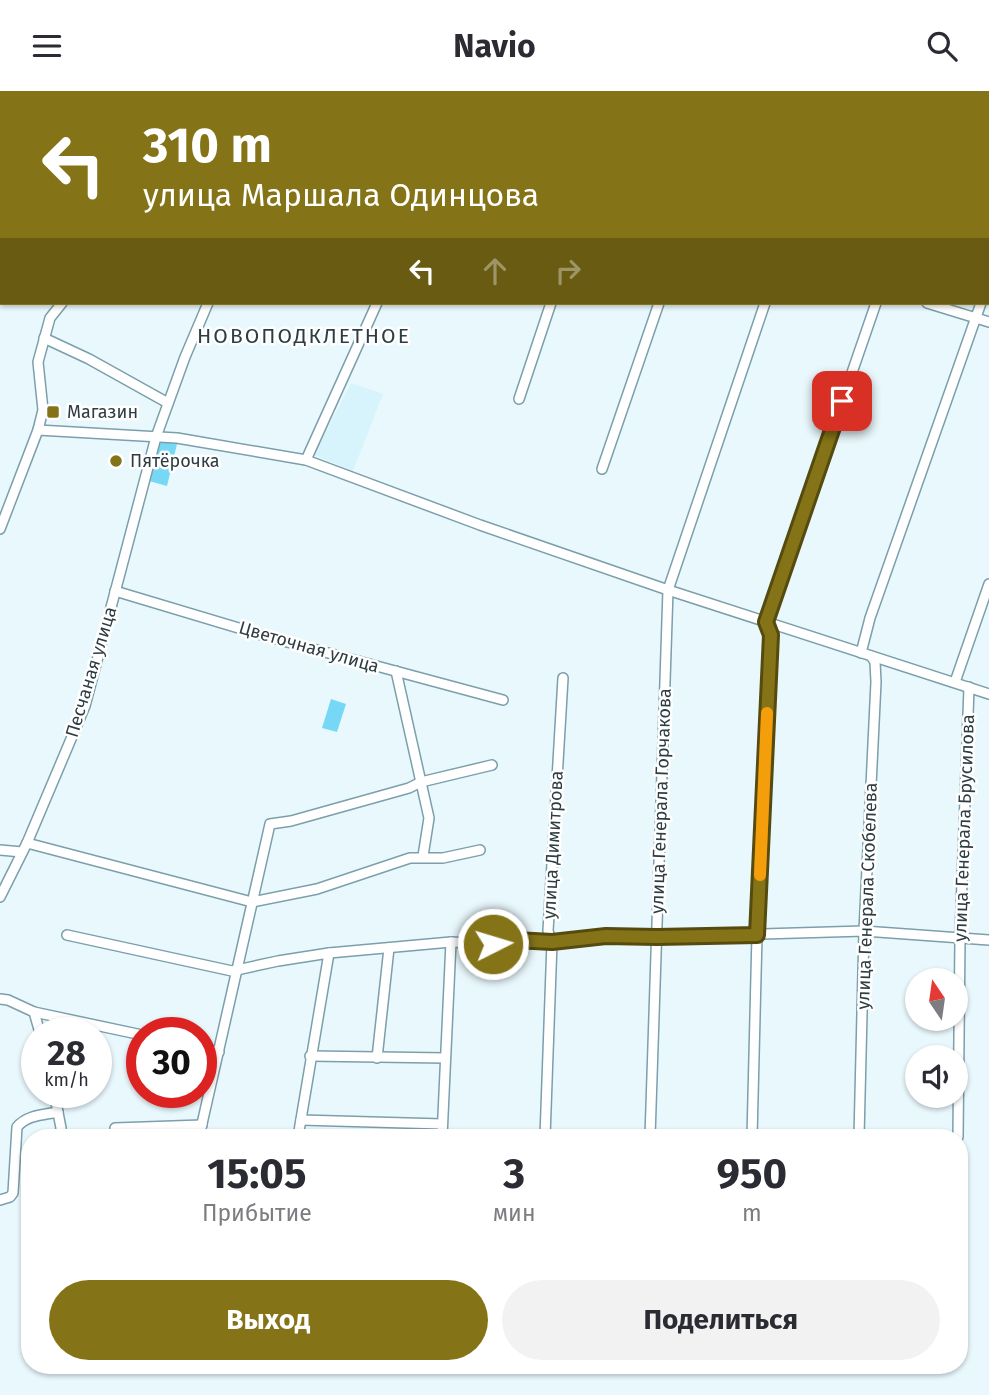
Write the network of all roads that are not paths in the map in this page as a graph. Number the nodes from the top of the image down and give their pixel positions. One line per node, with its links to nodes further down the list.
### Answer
1 (60, 305): 12 (street)
2 (207, 305): 14 (street, Песчаная улица)
3 (376, 305): 17 (street)
4 (550, 305): 13 (street)
5 (658, 305): 18 (street)
6 (764, 305): 21 (street)
7 (875, 305): 23 (street)
8 (933, 305): 10 (street)
9 (980, 305): 10 (street)
10 (976, 319): 11 (street); 24 (street)
11 (989, 322)
12 (44, 338): 14 (street); 15 (street)
13 (519, 398)
14 (168, 403): 16 (street, Песчаная улица)
15 (38, 430): 16 (street); 19 (street)
16 (156, 437): 17 (street); 22 (street, Песчаная улица)
17 (306, 460): 21 (street)
18 (602, 469)
19 (0, 529)
20 (989, 584): 28 (street)
21 (668, 590): 23 (street); 43 (street, улица Генерала Горчакова)
22 (115, 591): 26 (street, Цветочная улица); 34 (street, Песчаная улица)
23 (766, 622): 24 (street); 42 (street)
24 (861, 653): 25 (street)
25 (872, 656): 28 (street); 40 (street, улица Генерала Скобелева)
26 (396, 671): 31 (street, Цветочная улица); 33 (street)
27 (563, 678): 47 (street, улица Димитрова)
28 (955, 681): 29 (street)
29 (969, 687): 30 (street); 44 (street, улица Генерала Брусилова)
30 (989, 694)
31 (503, 700)
32 (492, 765): 33 (street)
33 (421, 782): 37 (street); 39 (street)
34 (25, 848): 35 (street); 38 (street, Песчаная улица); 39 (street)
35 (0, 850)
36 (480, 850): 37 (street)
37 (423, 856): 39 (street)
38 (0, 897)
39 (252, 902): 50 (street)
40 (864, 931): 42 (street); 44 (street); 72 (street, улица Генерала Скобелева)
41 (67, 935): 50 (street)
42 (757, 935): 43 (street); 71 (street)
43 (657, 937): 47 (street); 70 (street, улица Генерала Горчакова)
44 (960, 938): 45 (street); 73 (street, улица Генерала Брусилова)
45 (989, 940)
46 (451, 942): 47 (street); 48 (street); 58 (street)
47 (552, 942): 69 (street, улица Димитрова)
48 (389, 947): 49 (street); 57 (street)
49 (329, 953): 50 (street); 56 (street)
50 (238, 970): 55 (street)
51 (0, 999): 52 (street)
52 (34, 1011): 53 (street); 54 (street)
53 (36, 1017)
54 (126, 1031)
55 (219, 1052): 63 (street)
56 (310, 1056): 57 (street); 61 (street)
57 (377, 1058): 58 (street)
58 (445, 1058): 62 (street)
59 (57, 1108): 60 (street)
60 (58, 1112): 65 (street); 74 (street)
61 (301, 1121): 62 (street); 67 (street)
62 (442, 1124): 68 (street)
63 (202, 1125): 64 (street); 66 (street)
64 (115, 1128)
65 (59, 1129)
66 (201, 1129)
67 (300, 1129)
68 (442, 1129)
69 (545, 1129)
70 (650, 1129)
71 (752, 1129)
72 (859, 1129)
73 (958, 1129)
74 (0, 1200)

